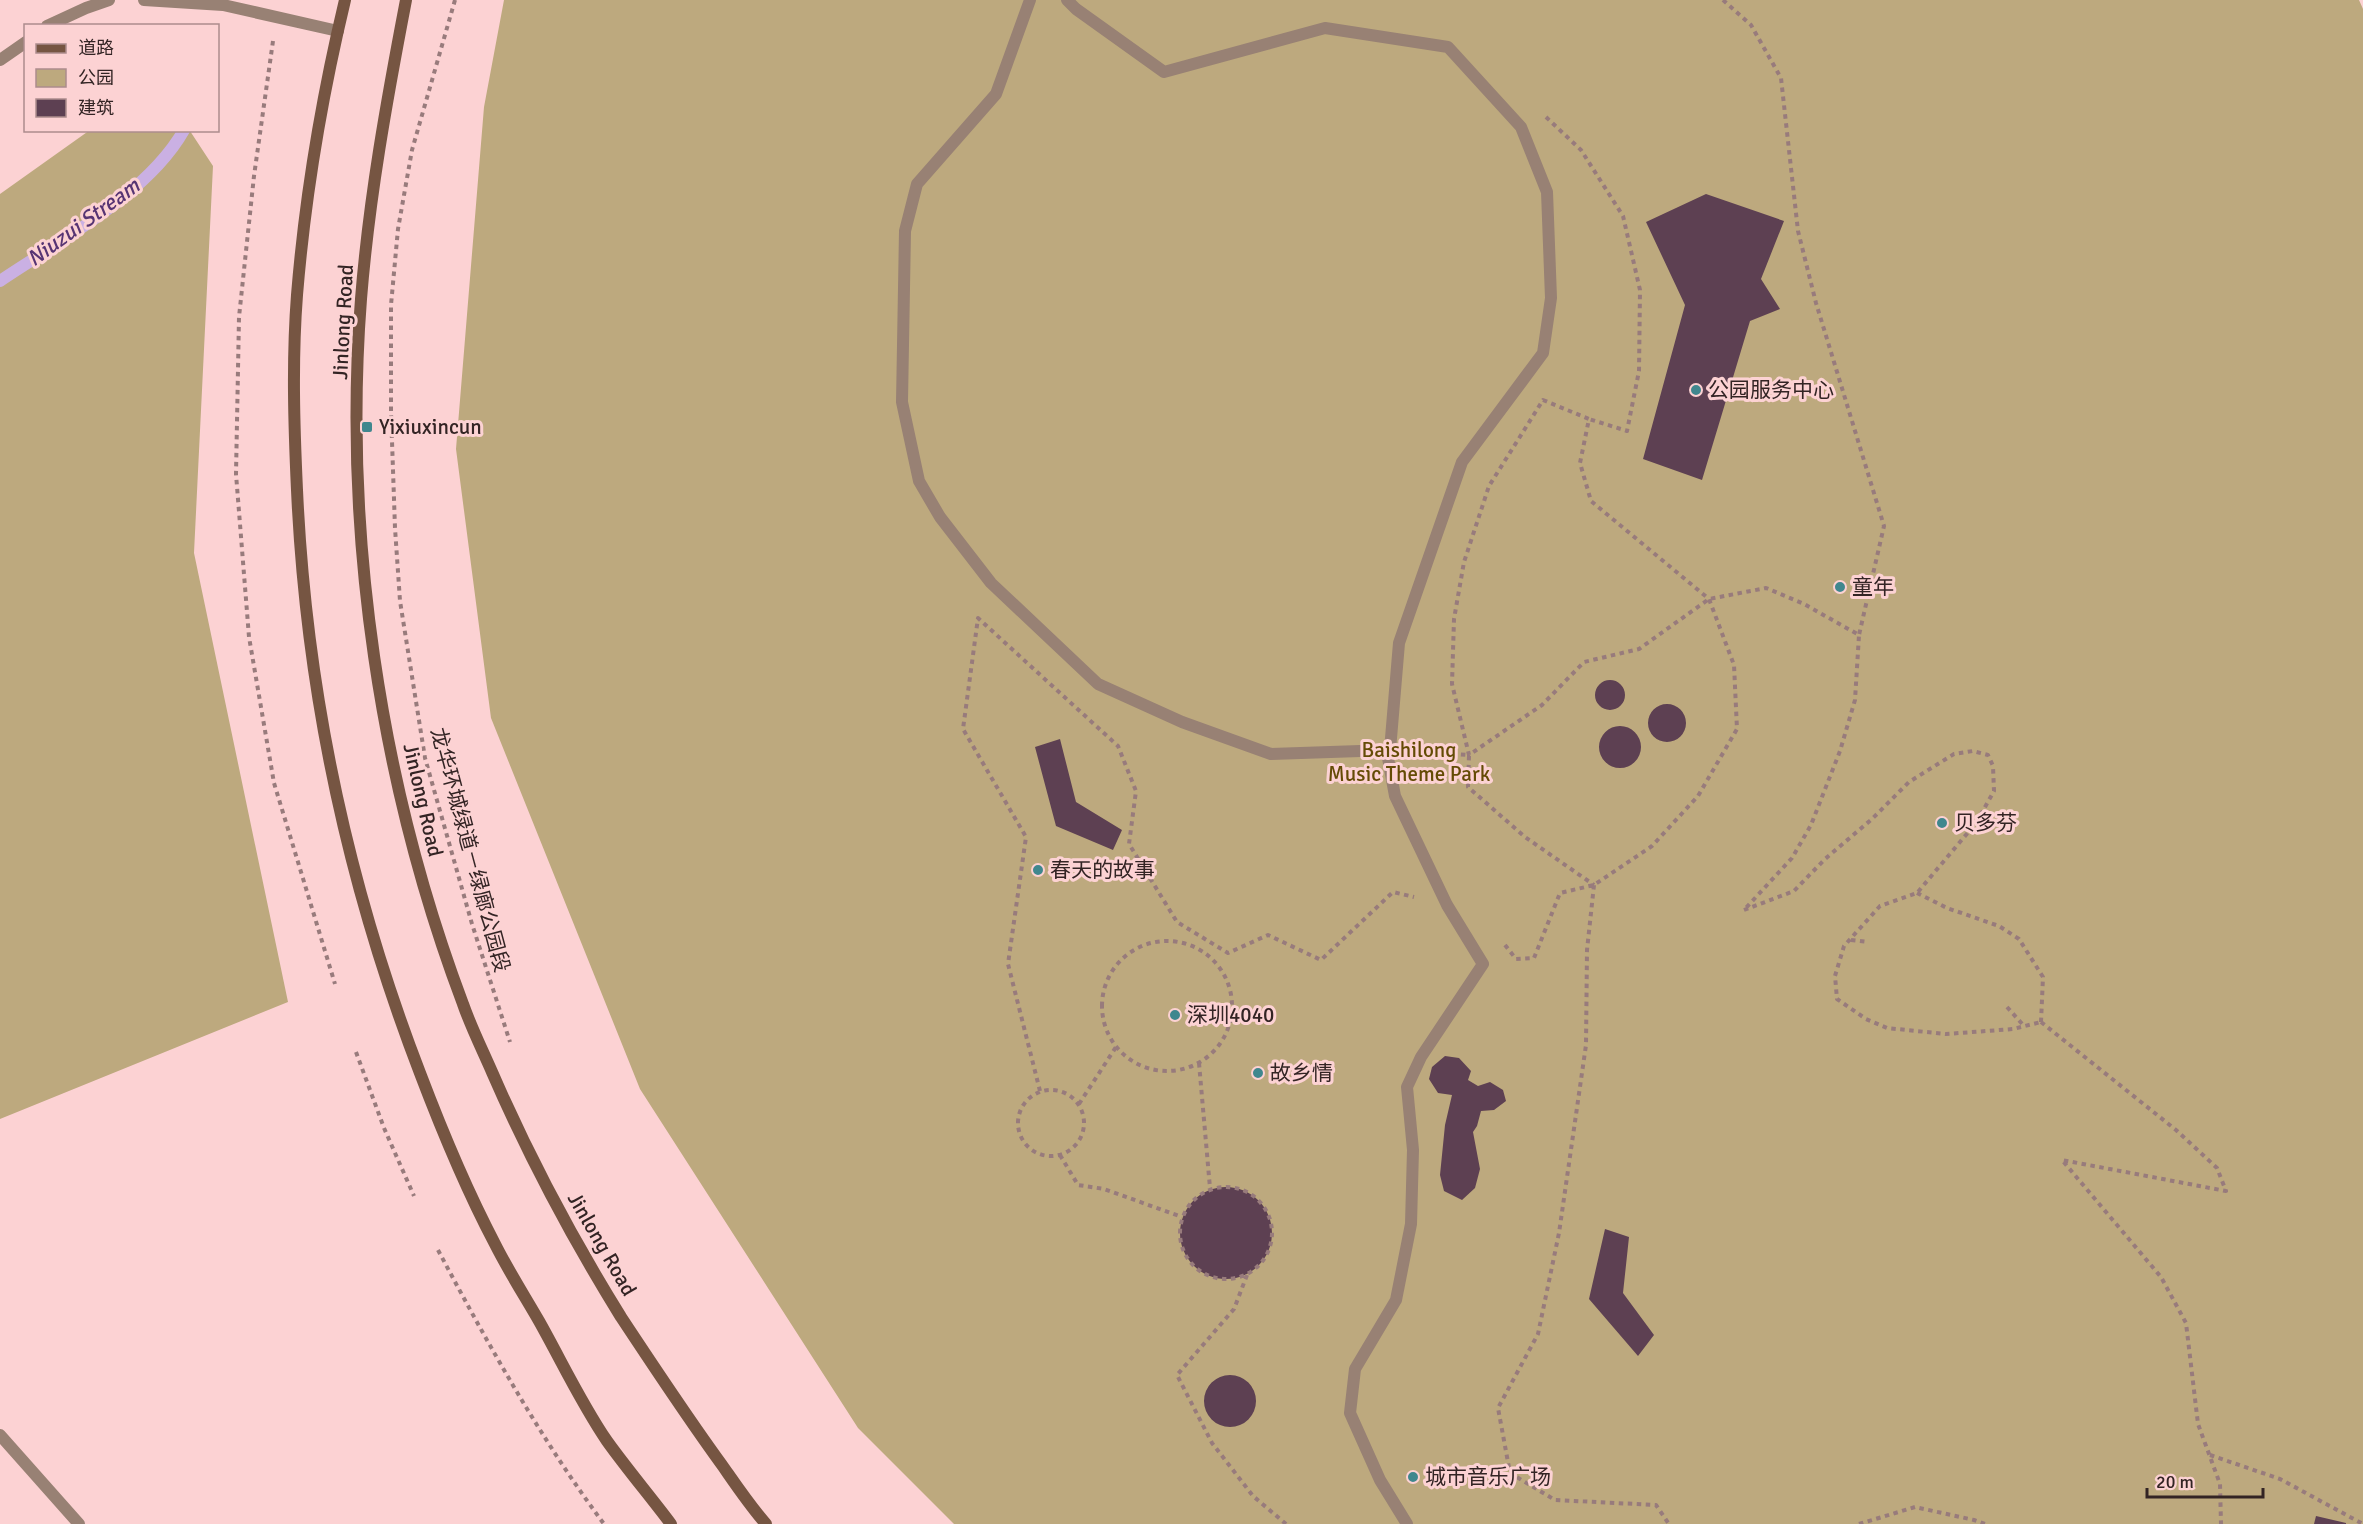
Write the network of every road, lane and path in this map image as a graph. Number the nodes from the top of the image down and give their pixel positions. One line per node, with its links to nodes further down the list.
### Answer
1 (109, 0): 9 (lane)
2 (144, 0): 10 (lane)
3 (345, 0): 10 (main road)
4 (406, 0): 47 (main road, Jinlong Road)
5 (454, 0): 31 (path, 龙华环城绿道－绿廊公园段)
6 (1030, 0): 18 (lane)
7 (1067, 0): 18 (lane)
8 (1723, 0): 17 (path)
9 (51, 24)
10 (338, 31): 46 (main road)
11 (274, 34): 26 (path)
12 (24, 43): 13 (lane)
13 (0, 60)
14 (1542, 113): 15 (path)
15 (1589, 419): 16 (path); 19 (path)
16 (1709, 599): 17 (path); 19 (path); 20 (path)
17 (1858, 635): 21 (path)
18 (1390, 750): 19 (path); 22 (lane)
19 (1469, 755): 20 (path)
20 (1594, 885): 24 (path); 50 (path)
21 (1917, 893): 23 (path); 28 (path)
22 (1447, 905): 34 (path); 49 (lane)
23 (1851, 940): 25 (path); 29 (path)
24 (1503, 942)
25 (1868, 942)
26 (335, 984)
27 (2007, 1006): 29 (path)
28 (2041, 1022): 29 (path); 43 (path)
29 (2024, 1026)
30 (1116, 1047): 33 (path); 33 (path); 35 (path)
31 (512, 1048)
32 (356, 1052): 38 (path)
33 (1199, 1063): 37 (path)
34 (1040, 1091): 35 (path); 36 (path)
35 (1079, 1104): 36 (path)
36 (1060, 1155): 39 (path)
37 (1210, 1188): 39 (path); 41 (path)
38 (414, 1196)
39 (1182, 1217): 41 (path)
40 (438, 1250): 45 (path)
41 (1246, 1275): 48 (path)
42 (0, 1435): 44 (lane)
43 (2209, 1455): 53 (path); 54 (path)
44 (79, 1524)
45 (604, 1524)
46 (671, 1524)
47 (766, 1524)
48 (1286, 1524)
49 (1407, 1524)
50 (1669, 1524)
51 (1859, 1524): 52 (path)
52 (1985, 1524)
53 (2221, 1524)
54 (2363, 1524)

